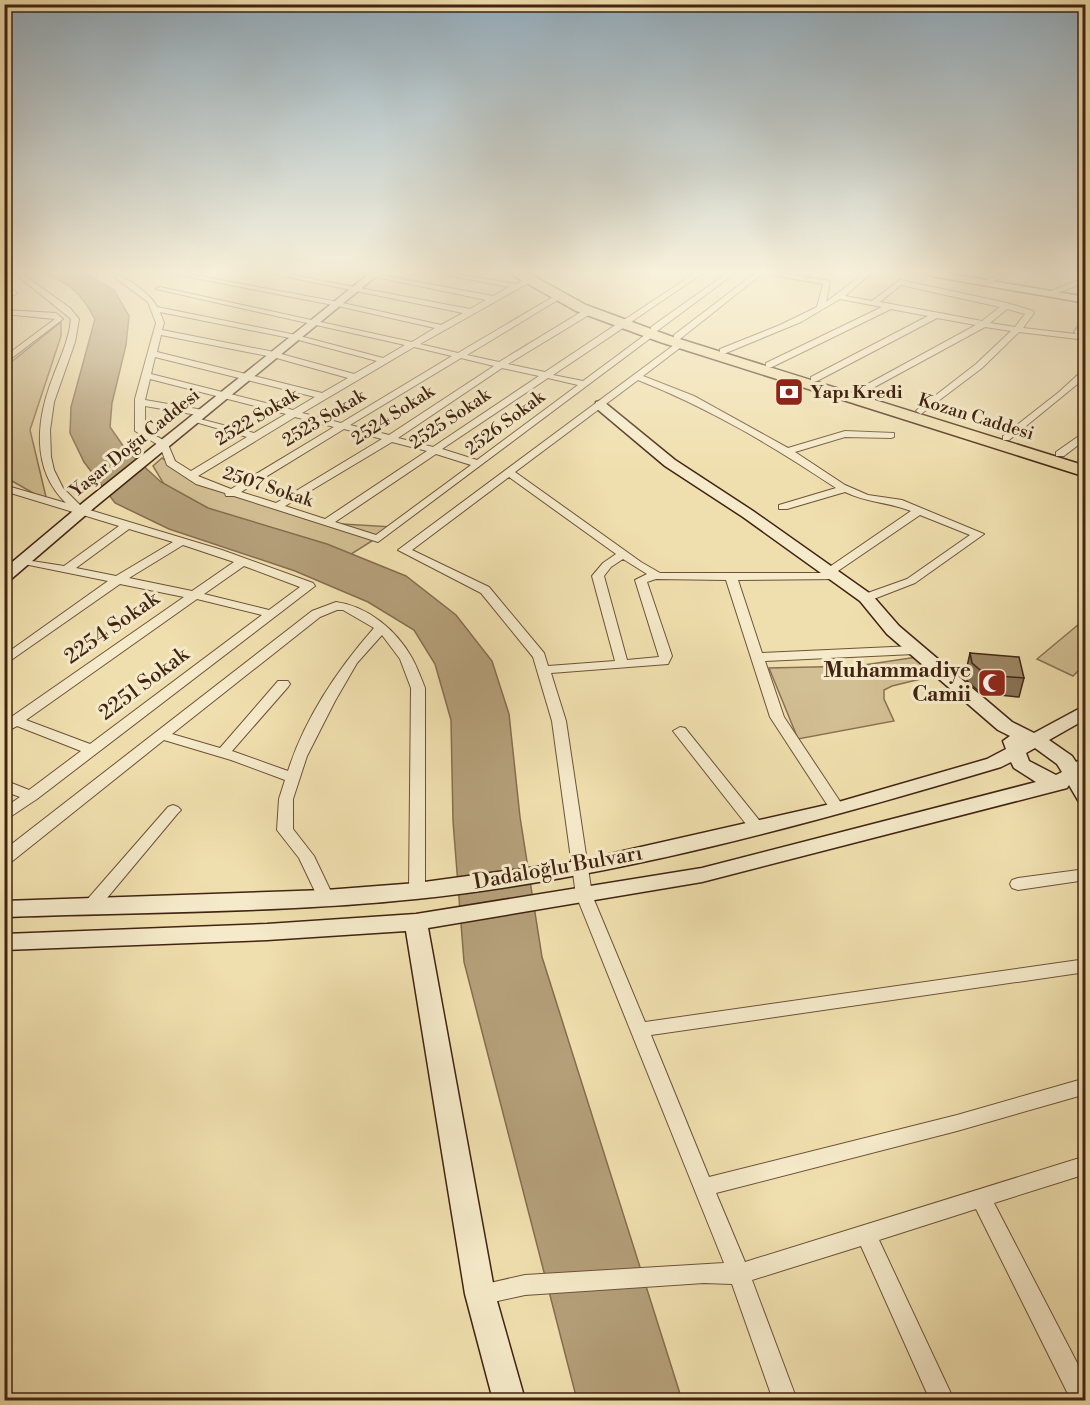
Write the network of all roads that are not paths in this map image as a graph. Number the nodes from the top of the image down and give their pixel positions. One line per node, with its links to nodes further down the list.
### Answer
1 (34, 339): 27 (street)
2 (72, 339): 67 (street)
3 (156, 339): 23 (street)
4 (191, 339): 25 (street)
5 (294, 339): 25 (main road, Yaşar Doğu Caddesi)
6 (302, 339): 26 (street)
7 (390, 339): 21 (street)
8 (424, 339): 21 (street, 2522 Sokak)
9 (485, 339): 24 (street, 2523 Sokak)
10 (544, 339): 28 (street, 2524 Sokak)
11 (601, 339): 32 (street, 2525 Sokak)
12 (644, 339): 37 (street, 2526 Sokak)
13 (672, 339): 20 (highway, Kozan Caddesi)
14 (682, 339): 20 (street)
15 (754, 339): 22 (street)
16 (826, 339): 29 (street)
17 (888, 339): 36 (street)
18 (957, 339): 38 (street)
19 (1008, 339): 43 (street)
20 (679, 341): 22 (highway, Kozan Caddesi); 34 (street); 59 (highway, Kozan Caddesi)
21 (414, 344): 24 (street); 26 (street, 2522 Sokak)
22 (723, 351): 29 (highway, Kozan Caddesi)
23 (151, 353): 31 (street); 33 (street)
24 (459, 354): 28 (street); 46 (street, 2523 Sokak)
25 (274, 355): 33 (main road, Yaşar Doğu Caddesi); 35 (street)
26 (385, 361): 35 (street, 2522 Sokak)
27 (4, 362)
28 (500, 365): 32 (street); 51 (street, 2524 Sokak)
29 (769, 365): 36 (highway, Kozan Caddesi)
30 (1086, 372): 50 (street)
31 (146, 375): 39 (street); 41 (street)
32 (545, 375): 37 (street); 53 (street, 2525 Sokak)
33 (248, 376): 39 (main road, Yaşar Doğu Caddesi); 40 (street)
34 (638, 376): 42 (street); 54 (street)
35 (355, 377): 40 (street, 2522 Sokak)
36 (814, 379): 38 (highway, Kozan Caddesi)
37 (583, 384): 57 (street, 2526 Sokak)
38 (858, 393): 43 (highway, Kozan Caddesi)
39 (224, 396): 44 (street); 45 (main road, Yaşar Doğu Caddesi)
40 (323, 396): 44 (street, 2522 Sokak)
41 (140, 402): 45 (street); 52 (street)
42 (600, 405): 58 (street); 76 (main road)
43 (921, 411): 50 (highway, Kozan Caddesi)
44 (293, 415): 46 (street); 49 (street, 2522 Sokak)
45 (199, 416): 49 (street); 52 (main road, Yaşar Doğu Caddesi)
46 (342, 427): 51 (street); 63 (street, 2523 Sokak)
47 (1086, 434): 55 (street)
48 (891, 435): 54 (street)
49 (256, 438): 60 (street, 2522 Sokak)
50 (1006, 438): 55 (highway, Kozan Caddesi)
51 (390, 439): 53 (street); 64 (street, 2524 Sokak)
52 (164, 444): 60 (street, 2507 Sokak); 67 (main road, Yaşar Doğu Caddesi)
53 (434, 450): 57 (street); 68 (street, 2525 Sokak)
54 (787, 451): 62 (street)
55 (1060, 454): 56 (highway, Kozan Caddesi)
56 (1086, 462)
57 (478, 464): 70 (street, 2526 Sokak)
58 (509, 472): 72 (street); 89 (street)
59 (1086, 472)
60 (190, 476): 63 (street, 2507 Sokak)
61 (4, 488): 67 (street)
62 (845, 489): 65 (street); 66 (street)
63 (230, 494): 64 (street, 2507 Sokak)
64 (276, 507): 68 (street, 2507 Sokak)
65 (783, 507)
66 (918, 511): 76 (street); 82 (street)
67 (81, 512): 69 (street); 73 (main road, Yaşar Doğu Caddesi)
68 (326, 523): 70 (street, 2507 Sokak)
69 (127, 525): 71 (street); 75 (street)
70 (378, 539)
71 (182, 541): 74 (street); 80 (street)
72 (623, 554): 77 (street); 88 (street)
73 (23, 561): 75 (street); 78 (main road, Yaşar Doğu Caddesi)
74 (243, 561): 81 (street, 2254 Sokak); 83 (street, 2251 Sokak)
75 (67, 569): 80 (street)
76 (832, 574): 79 (street); 82 (main road)
77 (656, 575): 79 (street); 88 (street)
78 (4, 577)
79 (731, 578): 86 (street)
80 (118, 580): 81 (street); 87 (street)
81 (194, 595): 83 (street); 92 (street, 2254 Sokak)
82 (866, 598): 85 (main road)
83 (271, 614): 97 (street, 2251 Sokak)
84 (382, 627): 95 (street); 101 (street); 113 (street)
85 (914, 650): 86 (street); 93 (main road)
86 (758, 657): 105 (street)
87 (4, 661)
88 (622, 664): 89 (street)
89 (543, 670): 110 (street)
90 (283, 684): 99 (street)
91 (1086, 710): 96 (main road, Dadaloğlu Bulvarı)
92 (10, 725): 97 (street)
93 (1005, 726): 96 (main road); 98 (main road)
94 (680, 731): 108 (street)
95 (161, 735): 99 (street); 109 (street)
96 (1035, 740): 98 (main road, Dadaloğlu Bulvarı); 100 (main road)
97 (92, 750): 103 (street, 2251 Sokak)
98 (1016, 751): 100 (main road); 105 (main road, Dadaloğlu Bulvarı)
99 (224, 753): 101 (street)
100 (1072, 773): 104 (main road); 114 (main road, Dadaloğlu Bulvarı)
101 (292, 778): 115 (street)
102 (4, 785): 103 (street)
103 (32, 796): 107 (street, 2251 Sokak)
104 (1085, 796)
105 (837, 809): 108 (main road, Dadaloğlu Bulvarı)
106 (173, 810): 116 (street)
107 (4, 816)
108 (758, 829): 110 (main road, Dadaloğlu Bulvarı)
109 (4, 859)
110 (579, 868): 113 (main road, Dadaloğlu Bulvarı); 114 (street)
111 (1086, 874): 112 (street)
112 (1018, 884)
113 (417, 891): 115 (main road, Dadaloğlu Bulvarı)
114 (584, 895): 118 (main road, Dadaloğlu Bulvarı); 121 (street)
115 (326, 898): 116 (main road, Dadaloğlu Bulvarı)
116 (91, 906): 117 (main road, Dadaloğlu Bulvarı)
117 (4, 909)
118 (428, 920): 119 (main road, Dadaloğlu Bulvarı); 128 (main road)
119 (4, 942)
120 (1086, 964): 121 (street)
121 (638, 1030): 124 (street)
122 (1086, 1086): 124 (street)
123 (1086, 1165): 125 (street)
124 (704, 1187): 127 (street)
125 (981, 1198): 126 (street); 132 (street)
126 (866, 1234): 127 (street); 131 (street)
127 (739, 1274): 128 (street); 130 (street)
128 (480, 1294): 129 (main road)
129 (509, 1401)
130 (785, 1401)
131 (942, 1401)
132 (1083, 1401)

